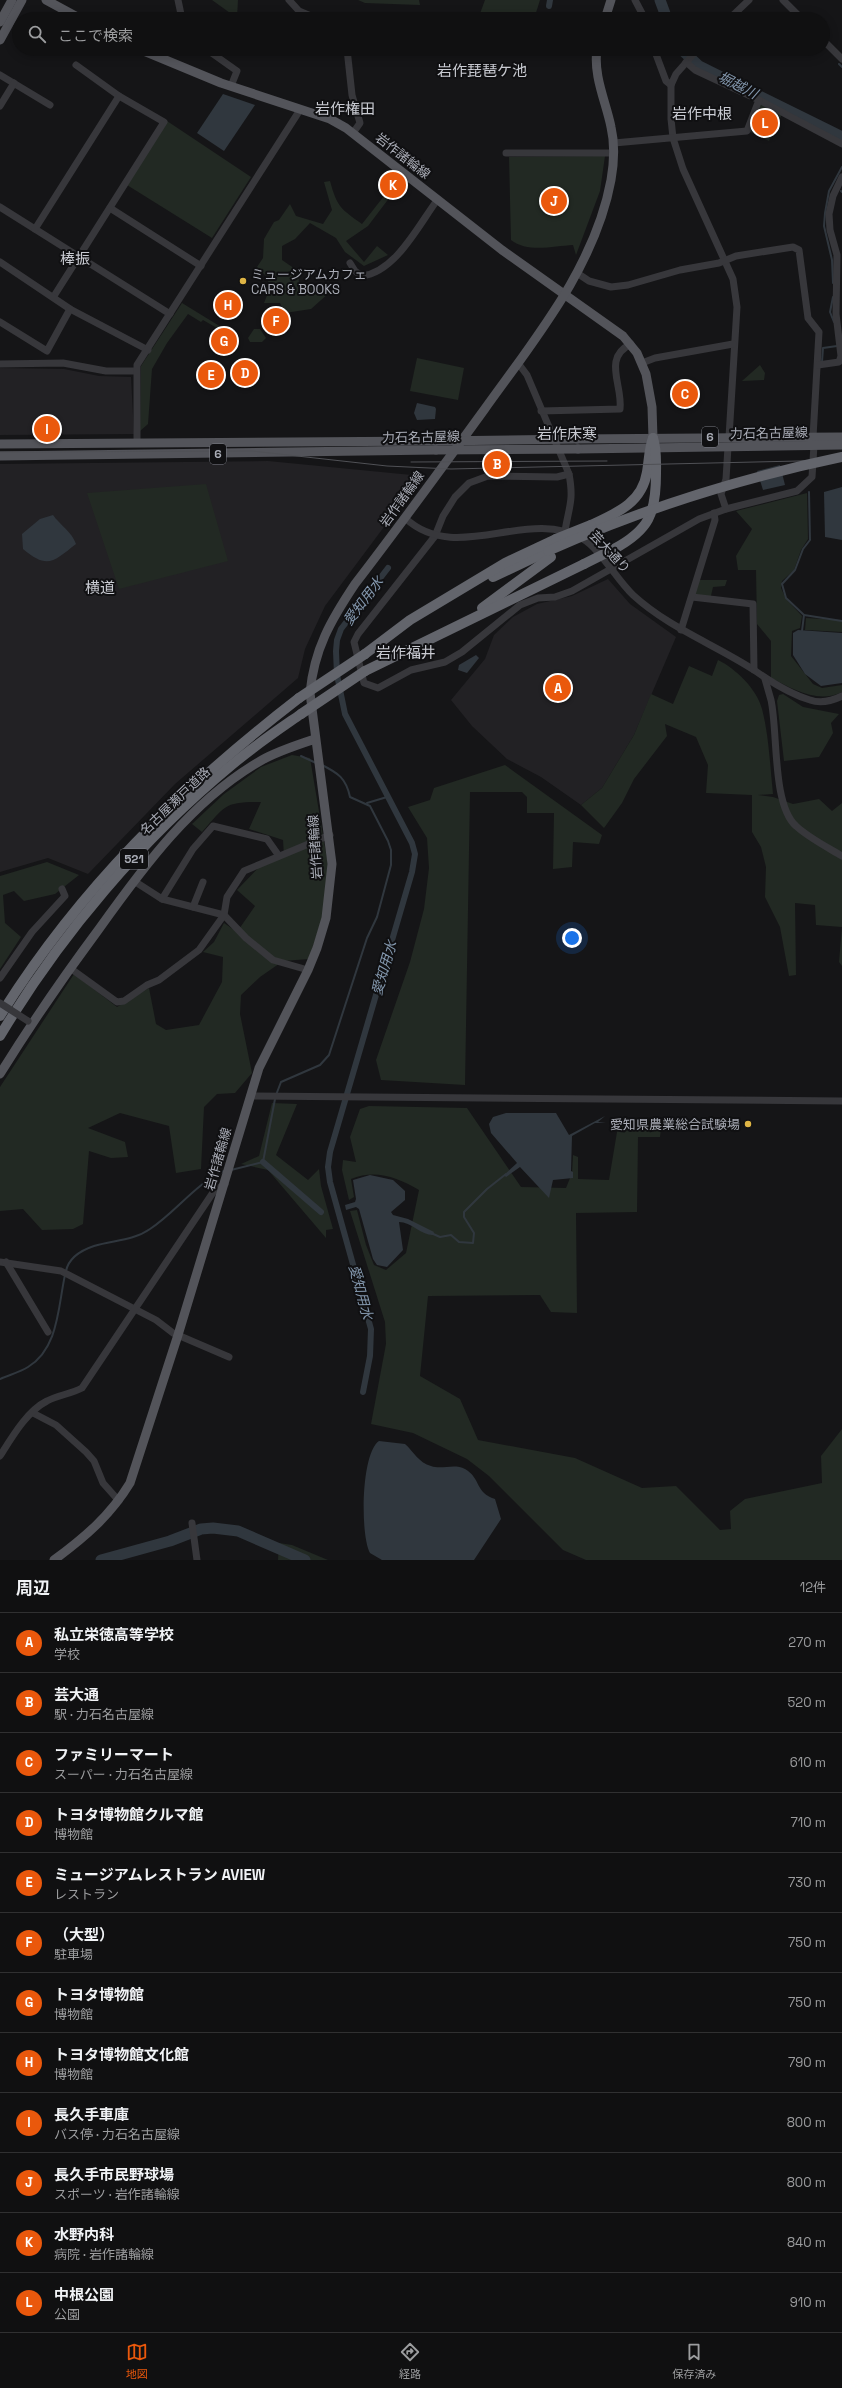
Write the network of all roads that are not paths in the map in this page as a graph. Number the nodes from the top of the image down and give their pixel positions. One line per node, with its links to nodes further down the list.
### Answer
1 (12, 0): 19 (main road)
2 (22, 0): 10 (main road)
3 (46, 0): 11 (main road)
4 (178, 0): 12 (street)
5 (289, 0): 13 (street)
6 (611, 0): 14 (main road)
7 (635, 0): 15 (street)
8 (749, 0): 16 (street)
9 (783, 0): 17 (street)
10 (15, 12)
11 (68, 12)
12 (181, 12)
13 (301, 12)
14 (607, 12)
15 (641, 12)
16 (737, 12)
17 (795, 12)
18 (12, 18): 20 (main road)
19 (0, 22)
20 (0, 40)
21 (830, 47): 28 (street)
22 (156, 56): 34 (main road, 岩作諸輪線)
23 (216, 56): 34 (street)
24 (348, 56): 40 (street)
25 (597, 56): 42 (main road, 岩作諸輪線)
26 (657, 56): 33 (street)
27 (691, 56): 29 (street)
28 (842, 59)
29 (686, 62): 33 (street); 36 (street)
30 (76, 65): 35 (street)
31 (0, 74): 32 (street)
32 (14, 84): 37 (street); 38 (street)
33 (671, 85): 41 (street)
34 (231, 86): 40 (main road, 岩作諸輪線)
35 (119, 96): 49 (street); 50 (street)
36 (759, 100): 41 (street); 43 (street)
37 (50, 105)
38 (0, 106)
39 (298, 114): 55 (street)
40 (354, 133): 47 (main road, 岩作諸輪線)
41 (673, 138): 42 (street); 52 (street)
42 (614, 143): 45 (main road, 岩作諸輪線)
43 (842, 144)
44 (506, 153): 45 (street)
45 (614, 153): 56 (main road, 岩作諸輪線)
46 (842, 177): 68 (street)
47 (438, 199): 54 (street); 57 (main road, 岩作諸輪線)
48 (0, 207): 50 (street)
49 (110, 208): 51 (street); 55 (street)
50 (35, 229): 51 (street)
51 (79, 258): 58 (street); 60 (street)
52 (724, 261): 56 (street); 63 (street); 68 (street)
53 (0, 262): 58 (street)
54 (350, 263)
55 (201, 266): 60 (street)
56 (577, 273): 57 (main road, 岩作諸輪線)
57 (564, 293): 62 (main road); 66 (main road, 岩作諸輪線)
58 (54, 296): 59 (street)
59 (70, 309): 61 (street); 64 (street)
60 (170, 314): 64 (street)
61 (0, 322)
62 (631, 344): 65 (main road); 70 (street)
63 (733, 344): 65 (street); 75 (street)
64 (148, 350): 69 (street)
65 (642, 362): 77 (main road)
66 (518, 363): 70 (street); 87 (main road, 岩作諸輪線)
67 (0, 364): 69 (street)
68 (818, 365): 73 (street)
69 (136, 371): 74 (street)
70 (541, 411): 84 (street)
71 (842, 437): 73 (main road, 力石名古屋線 / 6)
72 (398, 441): 74 (main road, 力石名古屋線 / 6); 78 (main road, 力石名古屋線 / 6); 80 (street)
73 (814, 441): 75 (main road, 力石名古屋線 / 6); 79 (main road, 力石名古屋線 / 6); 85 (street)
74 (137, 442): 76 (main road, 力石名古屋線 / 6)
75 (729, 442): 77 (main road, 力石名古屋線 / 6); 85 (street)
76 (0, 444)
77 (653, 444): 78 (main road, 力石名古屋線 / 6, bridge); 78 (main road, 力石名古屋線 / 6, bridge); 93 (highway, bridge); 94 (highway, bridge)
78 (436, 445): 80 (main road, 力石名古屋線 / 6)
79 (842, 446)
80 (397, 450): 81 (main road, 力石名古屋線 / 6)
81 (0, 456)
82 (842, 457): 90 (highway, bridge)
83 (842, 462): 90 (highway)
84 (569, 474): 88 (street); 89 (street)
85 (726, 509): 86 (street)
86 (714, 513): 91 (street); 92 (street)
87 (406, 518): 89 (street); 99 (main road, 岩作諸輪線)
88 (565, 531): 89 (street, 芸大通り); 91 (street, 芸大通り)
89 (435, 536): 91 (street)
90 (550, 554): 93 (highway); 94 (highway)
91 (610, 569): 95 (street, 芸大通り)
92 (692, 597): 95 (street); 96 (street)
93 (445, 601): 113 (highway, 名古屋瀬戸道路 / 521, bridge)
94 (459, 625): 115 (highway, 名古屋瀬戸道路 / 521, bridge)
95 (681, 630): 96 (street, 芸大通り)
96 (754, 670): 97 (street, 芸大通り)
97 (765, 679): 98 (street, 芸大通り); 102 (street)
98 (842, 696)
99 (315, 738): 100 (main road, 岩作諸輪線); 103 (main road)
100 (330, 835): 101 (street); 110 (main road, 岩作諸輪線)
101 (280, 856): 106 (street); 108 (street)
102 (842, 856)
103 (134, 881): 106 (street); 109 (main road)
104 (203, 882): 107 (street)
105 (62, 889): 111 (street)
106 (162, 899): 107 (street)
107 (193, 907): 108 (street)
108 (224, 915): 109 (street); 110 (street)
109 (70, 968): 114 (main road)
110 (308, 970): 117 (main road, 岩作諸輪線)
111 (0, 978)
112 (0, 1003): 114 (street, bridge)
113 (0, 1016)
114 (29, 1022): 116 (main road)
115 (0, 1036)
116 (0, 1074)
117 (250, 1096): 118 (street); 119 (main road, 岩作諸輪線)
118 (842, 1101)
119 (226, 1179): 121 (street); 123 (main road, 岩作諸輪線)
120 (3, 1262): 121 (street); 122 (street)
121 (134, 1310): 123 (street); 125 (street)
122 (48, 1332)
123 (178, 1335): 124 (street); 127 (main road, 岩作諸輪線)
124 (229, 1357)
125 (33, 1413): 126 (street); 127 (street)
126 (0, 1456)
127 (119, 1501): 129 (main road, 岩作諸輪線)
128 (193, 1525): 130 (street)
129 (54, 1560)
130 (196, 1560)

